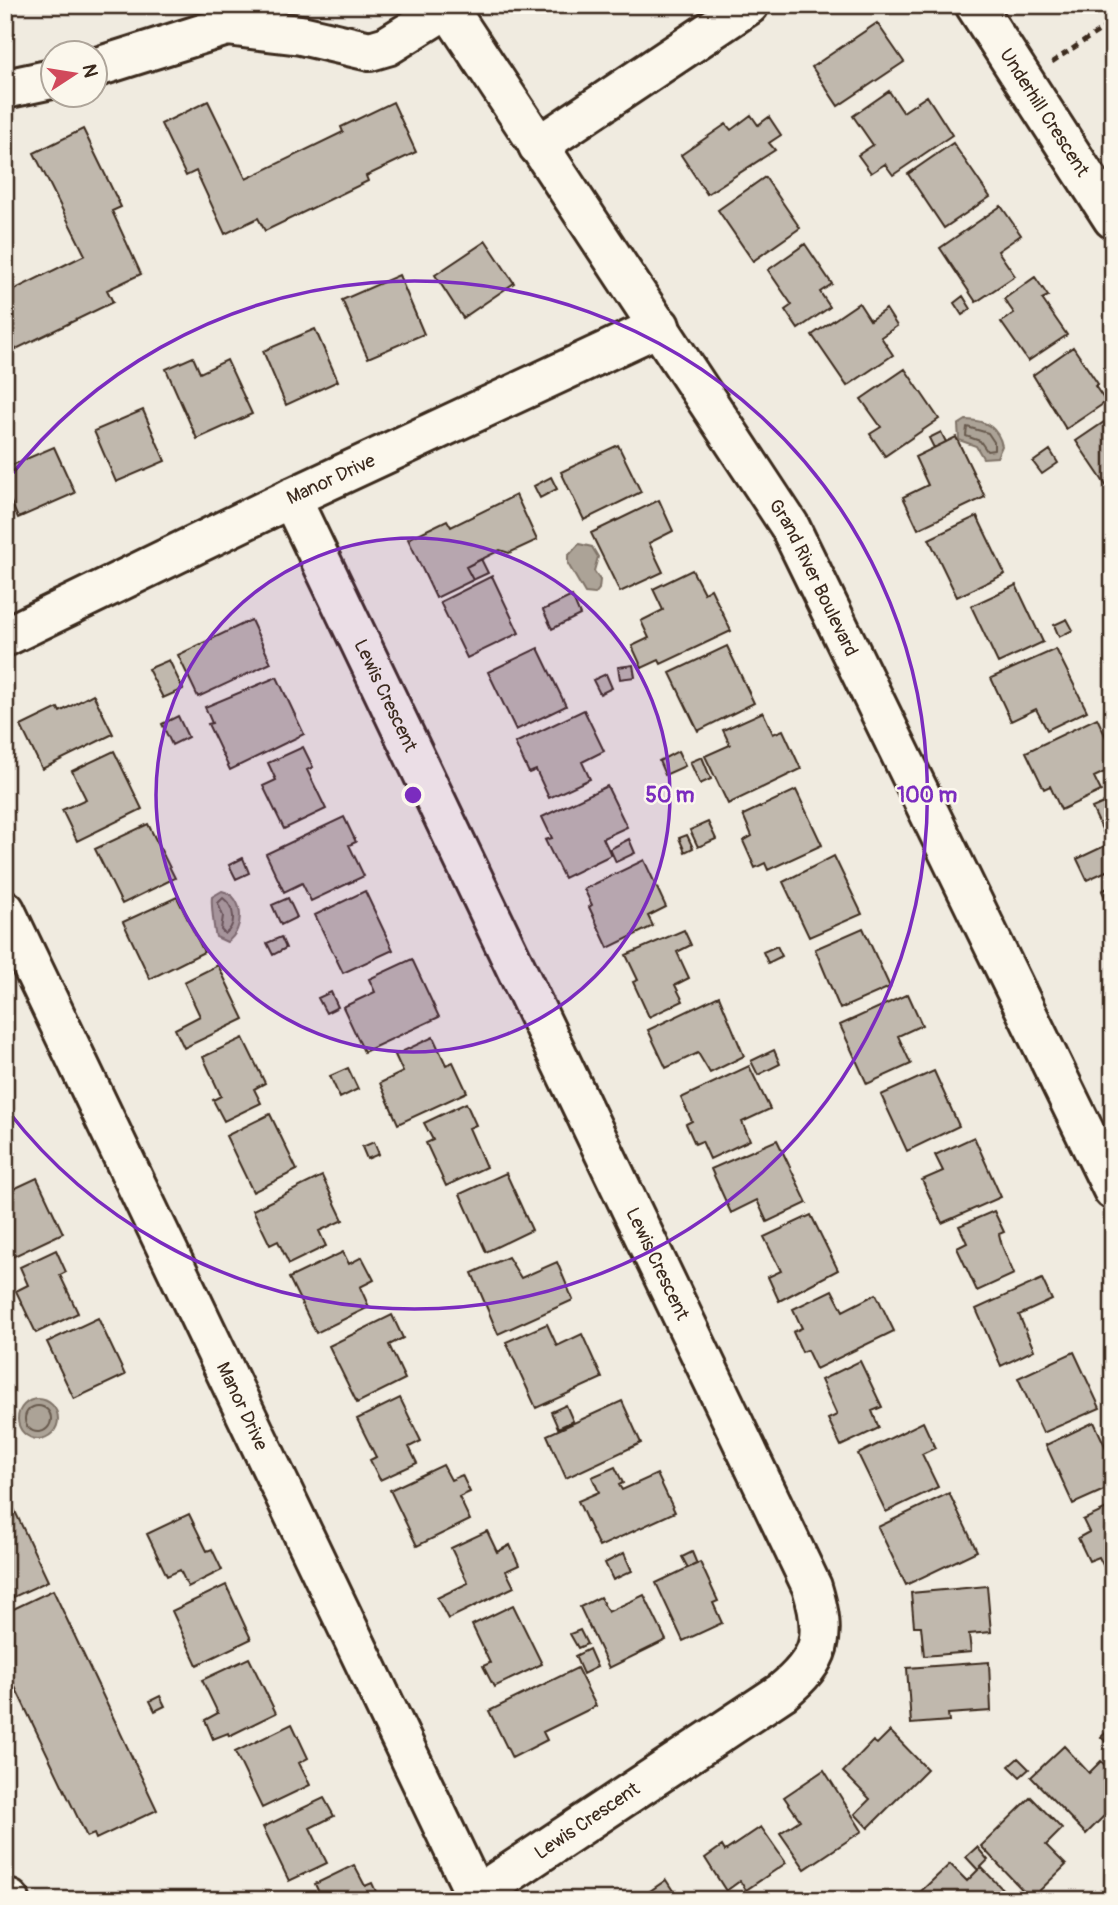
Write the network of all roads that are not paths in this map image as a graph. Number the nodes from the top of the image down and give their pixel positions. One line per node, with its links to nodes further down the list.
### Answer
1 (748, 5): 7 (street)
2 (975, 5): 8 (street, Underhill Crescent)
3 (447, 6): 4 (street); 7 (street, Grand River Boulevard)
4 (108, 64)
5 (38, 82): 6 (street)
6 (5, 89)
7 (538, 146): 9 (street, Grand River Boulevard)
8 (1113, 219)
9 (660, 326): 10 (street, Manor Drive); 13 (street, Grand River Boulevard)
10 (291, 498): 11 (street, Manor Drive); 14 (street, Lewis Crescent)
11 (5, 637)
12 (5, 911): 14 (street, Manor Drive)
13 (1113, 1190)
14 (476, 1898)

